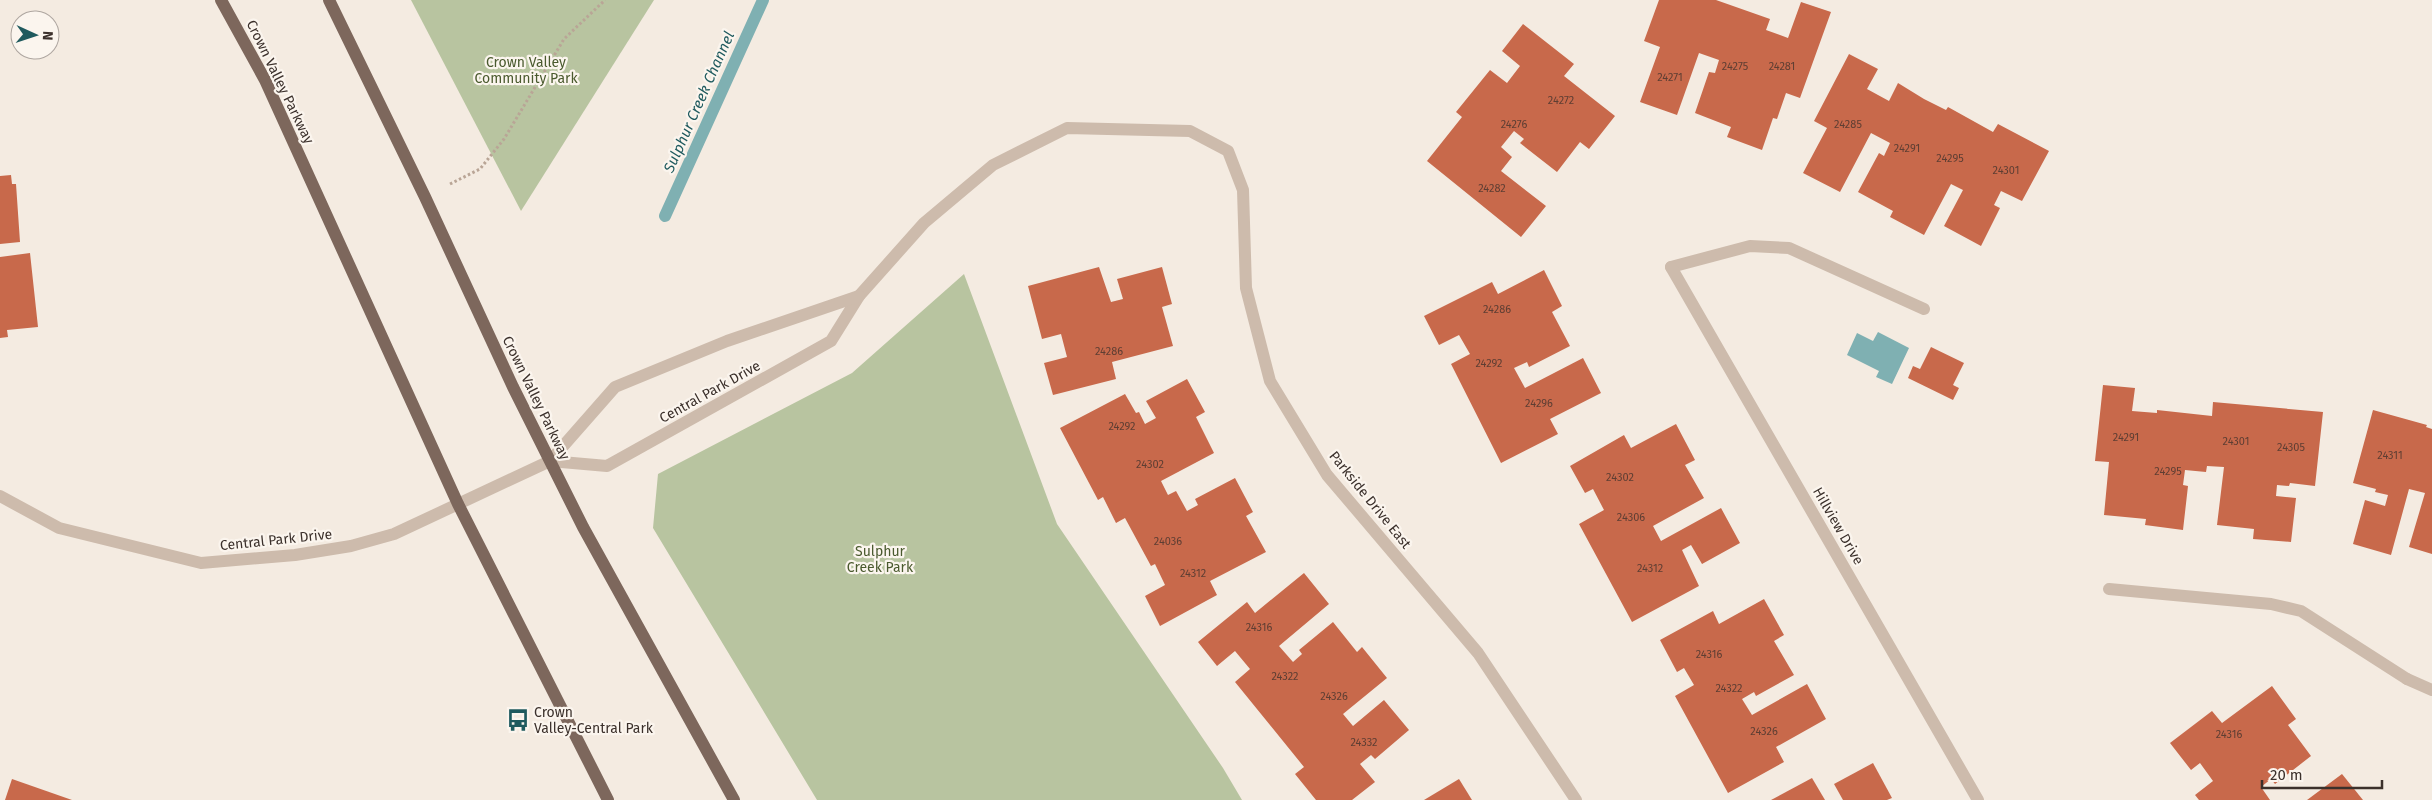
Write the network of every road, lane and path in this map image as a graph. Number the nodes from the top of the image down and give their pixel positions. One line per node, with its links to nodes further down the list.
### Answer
1 (221, 0): 10 (main road, Crown Valley Parkway)
2 (329, 0): 5 (main road, Crown Valley Parkway)
3 (605, 0): 5 (path)
4 (1228, 151): 6 (street, Central Park Drive); 15 (street, Parkside Drive East)
5 (425, 197): 8 (main road, Crown Valley Parkway)
6 (859, 296): 8 (street, Central Park Drive); 8 (street, Central Park Drive)
7 (1924, 309): 16 (street, Hillview Drive)
8 (550, 461): 10 (street, Central Park Drive); 14 (main road, Crown Valley Parkway)
9 (0, 496): 10 (street, Central Park Drive)
10 (458, 504): 13 (main road, Crown Valley Parkway)
11 (2109, 589): 12 (street)
12 (2432, 690)
13 (608, 800)
14 (734, 800)
15 (1576, 800)
16 (1978, 800)

